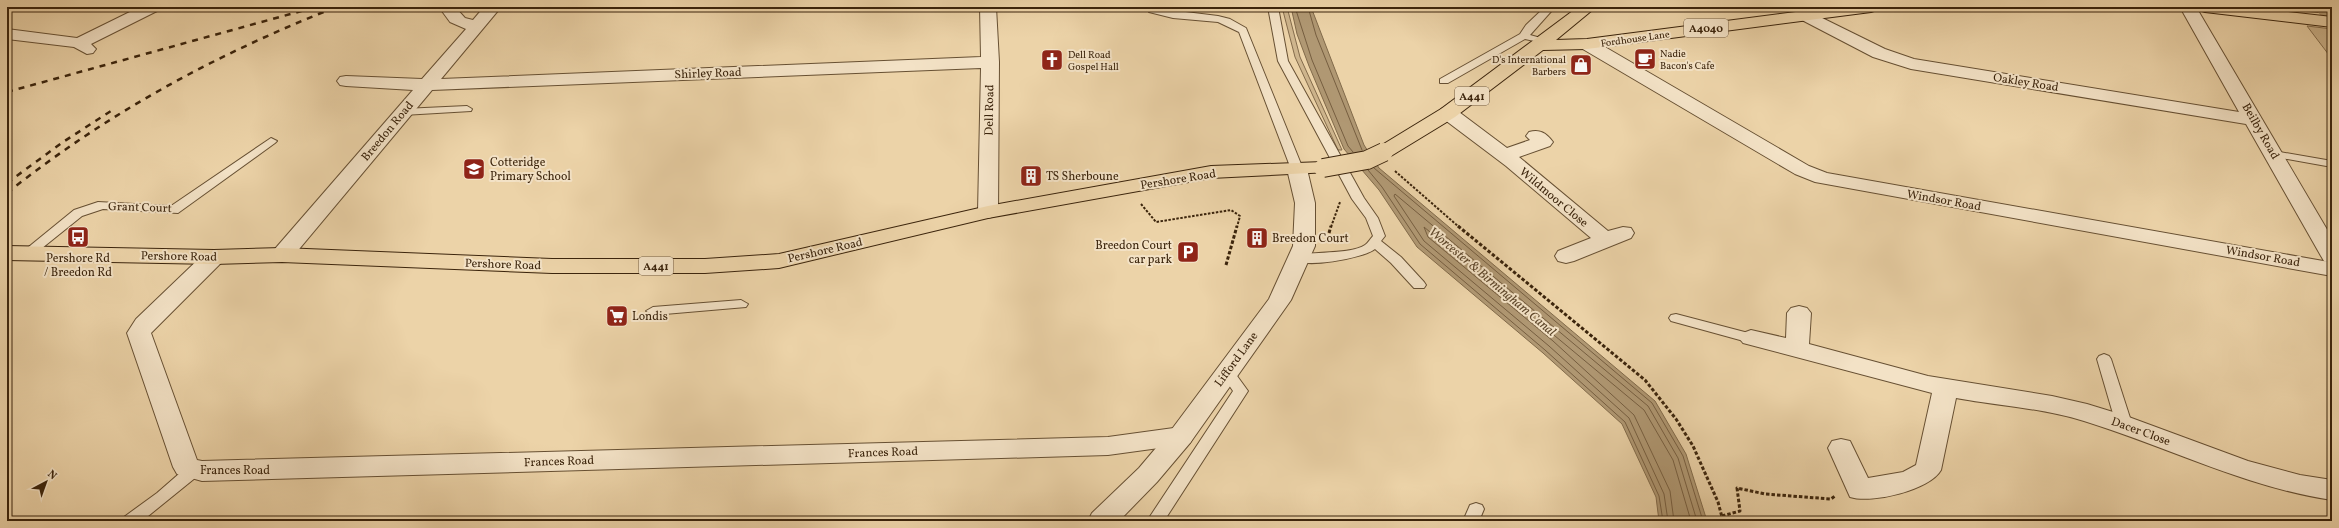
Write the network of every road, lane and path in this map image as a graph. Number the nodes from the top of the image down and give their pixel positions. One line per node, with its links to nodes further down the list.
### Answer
1 (154, 7): 16 (street)
2 (447, 7): 15 (street)
3 (493, 7): 15 (street, Breedon Road)
4 (988, 7): 20 (street, Dell Road)
5 (1150, 7): 34 (lane)
6 (1273, 7): 39 (lane)
7 (1550, 7): 17 (lane)
8 (1588, 7): 18 (main road, Pershore Road / A441)
9 (1871, 7): 13 (main road, Fordhouse Lane / A4040)
10 (2188, 7): 27 (street, Beilby Road)
11 (2205, 7): 12 (main road)
12 (2220, 8): 14 (main road)
13 (1806, 16): 19 (main road, Fordhouse Lane / A4040); 27 (street, Oakley Road)
14 (2332, 22)
15 (478, 25): 23 (street, Breedon Road)
16 (7, 34)
17 (1524, 36): 18 (lane); 22 (lane)
18 (1542, 44): 19 (main road, Fordhouse Lane / A4040); 26 (main road, Pershore Road / A441)
19 (1587, 44): 47 (street, Windsor Road)
20 (990, 62): 23 (street, Shirley Road); 37 (street, Dell Road)
21 (346, 81): 23 (street, Shirley Road)
22 (1444, 81)
23 (426, 85): 25 (street, Breedon Road)
24 (467, 109): 25 (lane)
25 (403, 112): 41 (street, Breedon Road)
26 (1442, 116): 31 (street, Wildmoor Close); 32 (main road, Pershore Road / A441)
27 (2254, 120): 30 (street, Beilby Road)
28 (1536, 136): 31 (street, Wildmoor Close)
29 (271, 141): 40 (lane, Grant Court)
30 (2274, 154): 33 (lane); 43 (street, Beilby Road)
31 (1504, 156): 42 (street, Wildmoor Close)
32 (1386, 160): 34 (main road, Pershore Road / A441, bridge); 64 (path)
33 (2332, 164)
34 (1297, 168): 37 (main road, Pershore Road / A441); 45 (street, Lifford Lane)
35 (1340, 200): 38 (path)
36 (1138, 201): 46 (path)
37 (988, 212): 41 (main road, Pershore Road / A441)
38 (1328, 235)
39 (1374, 242): 45 (lane); 48 (lane)
40 (16, 254): 44 (main road, Pershore Road / A441)
41 (282, 255): 44 (main road, Pershore Road / A441)
42 (1566, 256)
43 (2332, 256)
44 (214, 257): 61 (street, Frances Road)
45 (1299, 258): 56 (street, Lifford Lane)
46 (1226, 265)
47 (2332, 268)
48 (1420, 285)
49 (741, 304): 50 (lane)
50 (652, 311)
51 (1798, 313): 54 (street)
52 (1676, 318): 53 (lane)
53 (1751, 338): 54 (street, Dacer Close)
54 (1797, 349): 57 (street, Dacer Close)
55 (2104, 359): 58 (lane)
56 (1226, 372): 59 (street, Lifford Lane); 67 (lane)
57 (1946, 388): 58 (street, Dacer Close); 62 (street)
58 (2124, 424): 63 (street, Dacer Close)
59 (1180, 436): 61 (street, Frances Road); 66 (street, Lifford Lane)
60 (1841, 448): 62 (street)
61 (194, 470): 65 (lane)
62 (1860, 490): 64 (path)
63 (2332, 490)
64 (1722, 516): 68 (path)
65 (130, 521)
66 (1102, 521)
67 (1155, 521)
68 (1723, 521)

